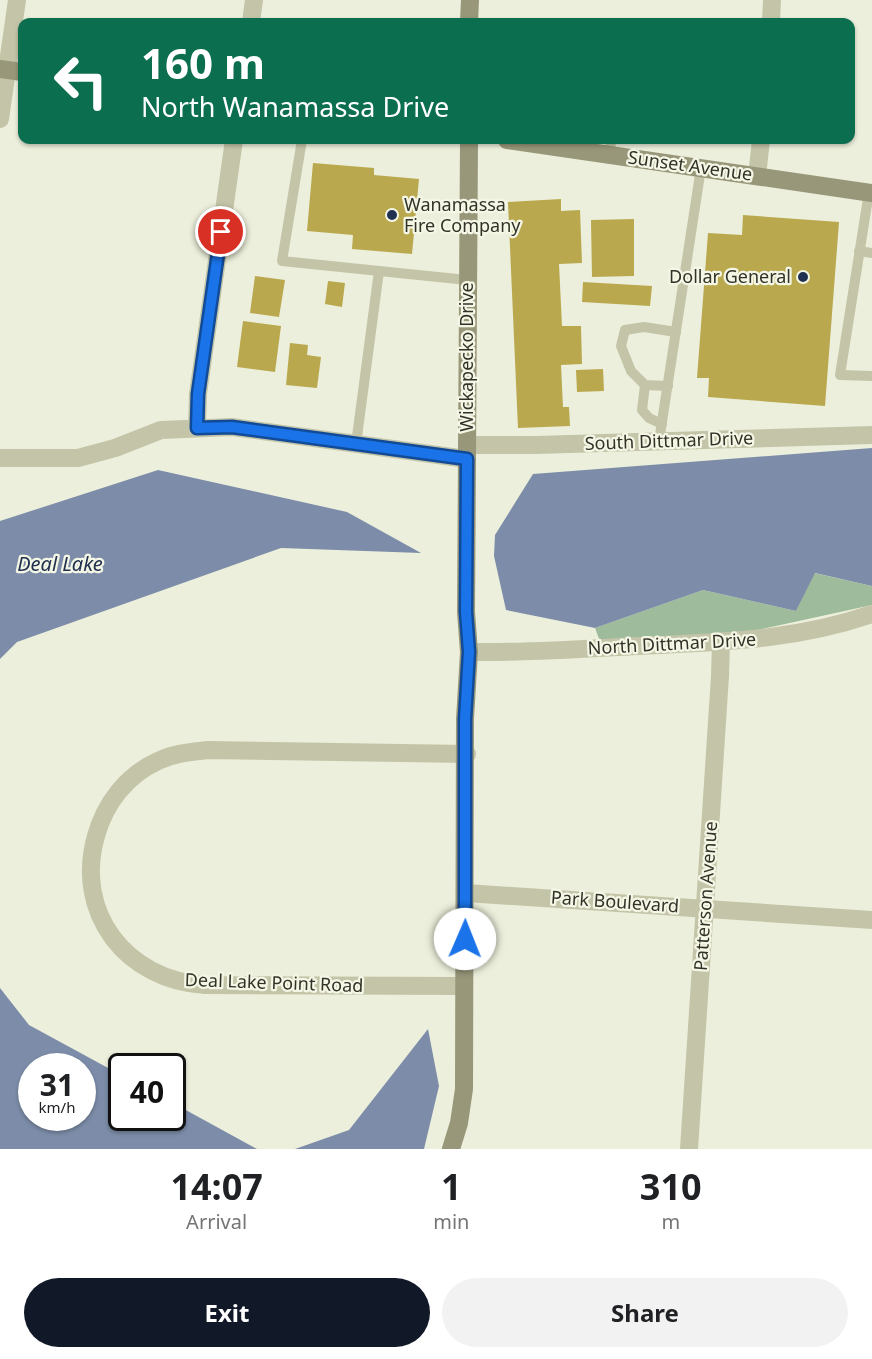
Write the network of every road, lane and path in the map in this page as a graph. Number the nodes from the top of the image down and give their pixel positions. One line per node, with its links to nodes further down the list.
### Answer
1 (17, 0): 8 (street)
2 (254, 0): 5 (street)
3 (470, 0): 6 (street)
4 (772, 0): 7 (street)
5 (252, 18)
6 (470, 18)
7 (771, 18)
8 (10, 70): 9 (street)
9 (0, 119)
10 (233, 144): 27 (street)
11 (301, 144): 21 (lane)
12 (469, 144): 22 (street, Wickapecko Drive)
13 (566, 144): 15 (street, Sunset Avenue)
14 (761, 144): 17 (street)
15 (611, 147): 16 (street, Sunset Avenue)
16 (701, 168): 17 (street, Sunset Avenue); 23 (lane)
17 (757, 176): 18 (street, Sunset Avenue)
18 (871, 192): 19 (lane)
19 (859, 252): 20 (lane); 24 (lane)
20 (872, 254)
21 (379, 271): 22 (lane); 30 (lane)
22 (467, 280): 31 (street, Wickapecko Drive)
23 (676, 332): 25 (lane); 26 (lane)
24 (872, 376)
25 (645, 384): 26 (lane); 28 (lane)
26 (668, 386): 28 (lane)
27 (197, 428): 30 (street, South Dittmar Drive); 32 (street, South Dittmar Drive)
28 (661, 433): 29 (street, South Dittmar Drive); 31 (street, South Dittmar Drive)
29 (872, 435)
30 (356, 444): 31 (street, South Dittmar Drive)
31 (467, 452): 35 (street, Wickapecko Drive)
32 (0, 458)
33 (872, 614): 34 (street, North Dittmar Drive)
34 (721, 642): 35 (street, North Dittmar Drive); 38 (street, Patterson Avenue)
35 (469, 652): 36 (street, Wickapecko Drive)
36 (467, 754): 37 (street, Wickapecko Drive); 40 (street, Deal Lake Point Road)
37 (466, 893): 38 (street, Park Boulevard); 40 (street, Wickapecko Drive)
38 (705, 908): 39 (street, Park Boulevard); 42 (street, Patterson Avenue)
39 (872, 920)
40 (464, 986): 41 (street, Wickapecko Drive)
41 (451, 1149)
42 (688, 1149)

